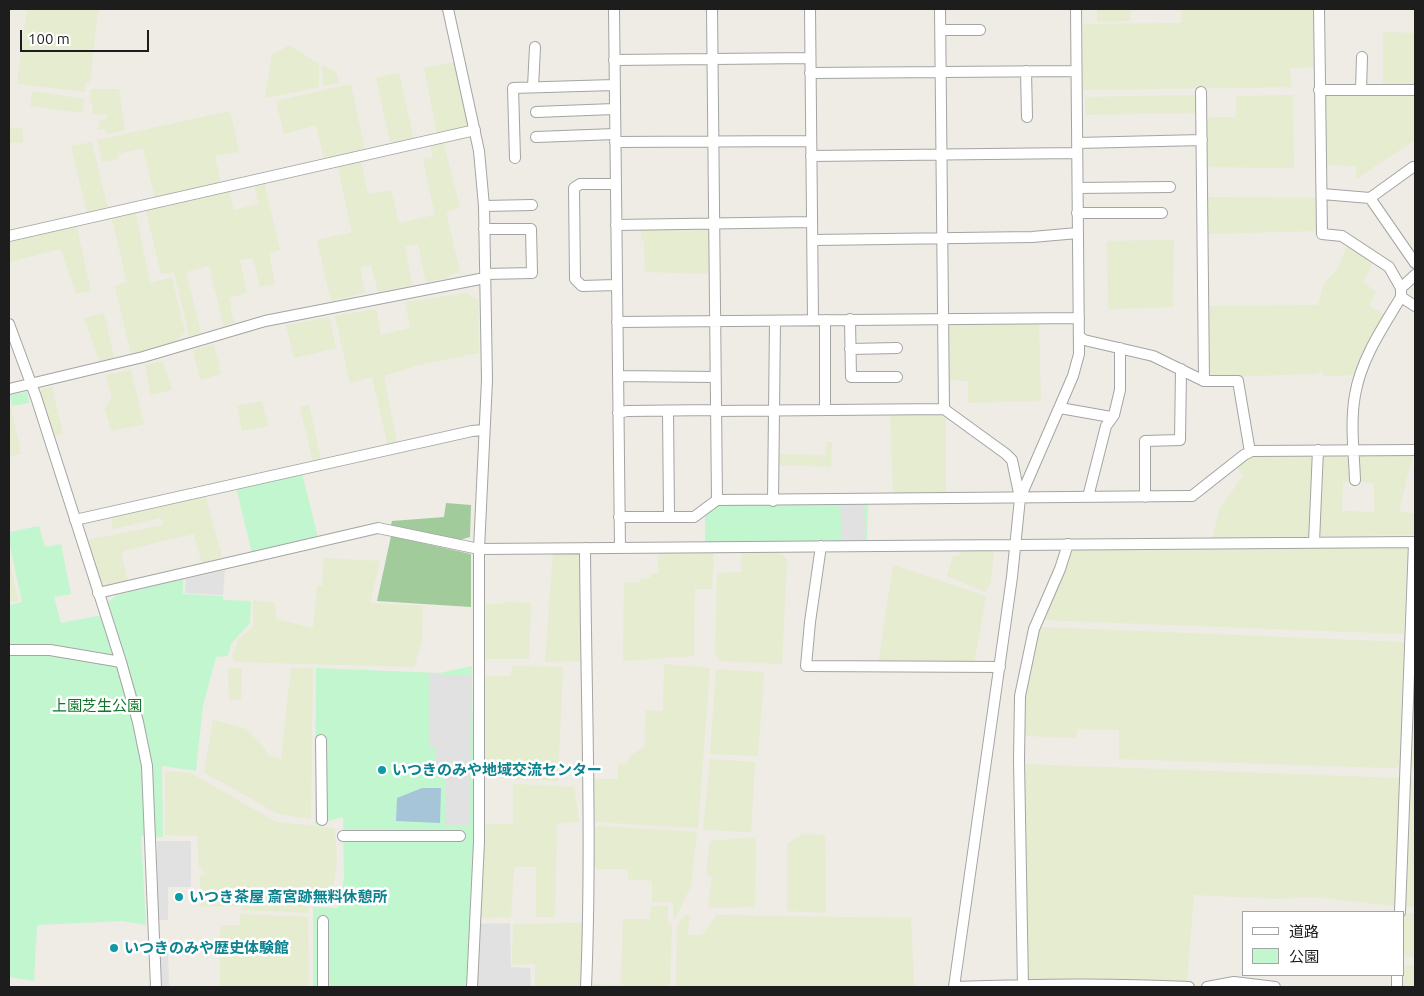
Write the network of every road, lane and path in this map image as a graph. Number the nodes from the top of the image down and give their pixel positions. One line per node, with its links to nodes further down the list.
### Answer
1 (448, 9): 28 (street)
2 (614, 9): 14 (street)
3 (712, 9): 13 (street)
4 (810, 9): 12 (street)
5 (940, 9): 8 (street)
6 (1076, 9): 16 (street)
7 (1319, 9): 21 (street)
8 (940, 30): 9 (street); 17 (street)
9 (980, 30)
10 (535, 47): 20 (street)
11 (1362, 57): 22 (street)
12 (810, 58): 13 (street); 18 (street)
13 (712, 59): 14 (street); 32 (street)
14 (614, 60): 19 (street)
15 (1026, 71): 16 (street); 17 (street); 27 (street)
16 (1076, 71): 34 (street)
17 (941, 72): 18 (street); 35 (street)
18 (810, 73): 33 (street)
19 (614, 85): 20 (street); 25 (street)
20 (533, 87): 37 (street)
21 (1319, 90): 22 (street); 42 (street)
22 (1361, 90): 23 (street)
23 (1415, 90)
24 (1200, 92): 31 (street)
25 (614, 109): 26 (street); 30 (street)
26 (536, 112)
27 (1027, 117)
28 (474, 130): 45 (street); 53 (street)
29 (536, 137): 30 (street)
30 (615, 138): 32 (street); 39 (street)
31 (1202, 140): 34 (street); 81 (street)
32 (714, 142): 33 (street); 50 (street)
33 (811, 142): 36 (street)
34 (1077, 148): 35 (street); 41 (street)
35 (941, 154): 36 (street); 54 (street)
36 (811, 156): 48 (street)
37 (515, 158)
38 (1413, 167): 43 (street)
39 (616, 184): 49 (street); 59 (street)
40 (1170, 187): 41 (street)
41 (1078, 188): 47 (street)
42 (1322, 194): 43 (street); 60 (street)
43 (1370, 198): 56 (street)
44 (532, 205): 45 (street)
45 (484, 206): 51 (street)
46 (1162, 212): 47 (street)
47 (1078, 213): 52 (street)
48 (812, 222): 50 (street); 55 (street)
49 (616, 225): 50 (street); 59 (street)
50 (714, 225): 67 (street)
51 (484, 229): 58 (street); 58 (street)
52 (1078, 233): 54 (street); 62 (street)
53 (9, 236)
54 (942, 238): 55 (street); 66 (street)
55 (813, 240): 63 (street)
56 (1415, 263)
57 (1415, 275): 60 (street)
58 (485, 276): 82 (street); 92 (street)
59 (616, 285): 69 (street)
60 (1401, 293): 61 (street); 94 (street)
61 (1415, 306)
62 (1079, 318): 66 (street); 71 (street)
63 (813, 320): 64 (street); 68 (street)
64 (825, 320): 65 (street); 86 (street)
65 (850, 320): 66 (street); 75 (street)
66 (943, 320): 85 (street)
67 (714, 321): 68 (street); 69 (street); 79 (street)
68 (775, 321): 89 (street)
69 (617, 322): 78 (street)
70 (9, 324): 76 (street)
71 (1079, 336): 74 (street); 84 (street)
72 (9, 346): 76 (street)
73 (897, 348): 75 (street)
74 (1120, 348): 77 (street); 91 (street)
75 (850, 349): 80 (street)
76 (21, 359): 82 (street)
77 (1181, 369): 81 (street); 99 (street)
78 (618, 376): 79 (street); 90 (street)
79 (714, 377): 88 (street)
80 (897, 377)
81 (1204, 381): 96 (street)
82 (30, 384): 83 (street); 105 (street)
83 (9, 389)
84 (1060, 408): 91 (street); 100 (street)
85 (944, 409): 86 (street); 100 (street)
86 (825, 410): 89 (street)
87 (668, 411): 88 (street); 90 (street); 103 (street)
88 (715, 411): 89 (street); 101 (street)
89 (773, 411): 102 (street)
90 (618, 413): 104 (street)
91 (1111, 417): 98 (street)
92 (484, 430): 105 (street); 113 (street)
93 (1318, 450): 94 (street); 96 (street); 106 (street)
94 (1354, 450): 95 (street); 97 (street)
95 (1415, 450)
96 (1250, 452): 99 (street)
97 (1355, 480)
98 (1088, 497): 99 (street); 100 (street)
99 (1145, 497)
100 (1020, 498): 102 (street); 109 (street)
101 (717, 500): 102 (street); 103 (street)
102 (773, 501)
103 (669, 516): 104 (street)
104 (619, 517): 112 (street)
105 (75, 520): 114 (street)
106 (1314, 542): 107 (street); 108 (street)
107 (1414, 542): 122 (street)
108 (1068, 544): 109 (street); 125 (street)
109 (1016, 545): 110 (street); 117 (street)
110 (822, 546): 112 (street); 117 (street)
111 (585, 548): 112 (street); 113 (street); 129 (street)
112 (620, 548)
113 (479, 549): 114 (street); 128 (street)
114 (98, 593): 116 (street)
115 (9, 650): 116 (street)
116 (121, 662): 126 (street)
117 (1000, 667): 130 (street)
118 (321, 740): 119 (street)
119 (322, 820)
120 (343, 836): 121 (street)
121 (460, 836)
122 (1400, 911)
123 (323, 921): 127 (street)
124 (1250, 985): 132 (street); 133 (street)
125 (1023, 986): 130 (street); 131 (street)
126 (156, 987)
127 (323, 987)
128 (472, 987)
129 (586, 987)
130 (954, 987)
131 (1189, 987)
132 (1207, 987)
133 (1275, 987)

